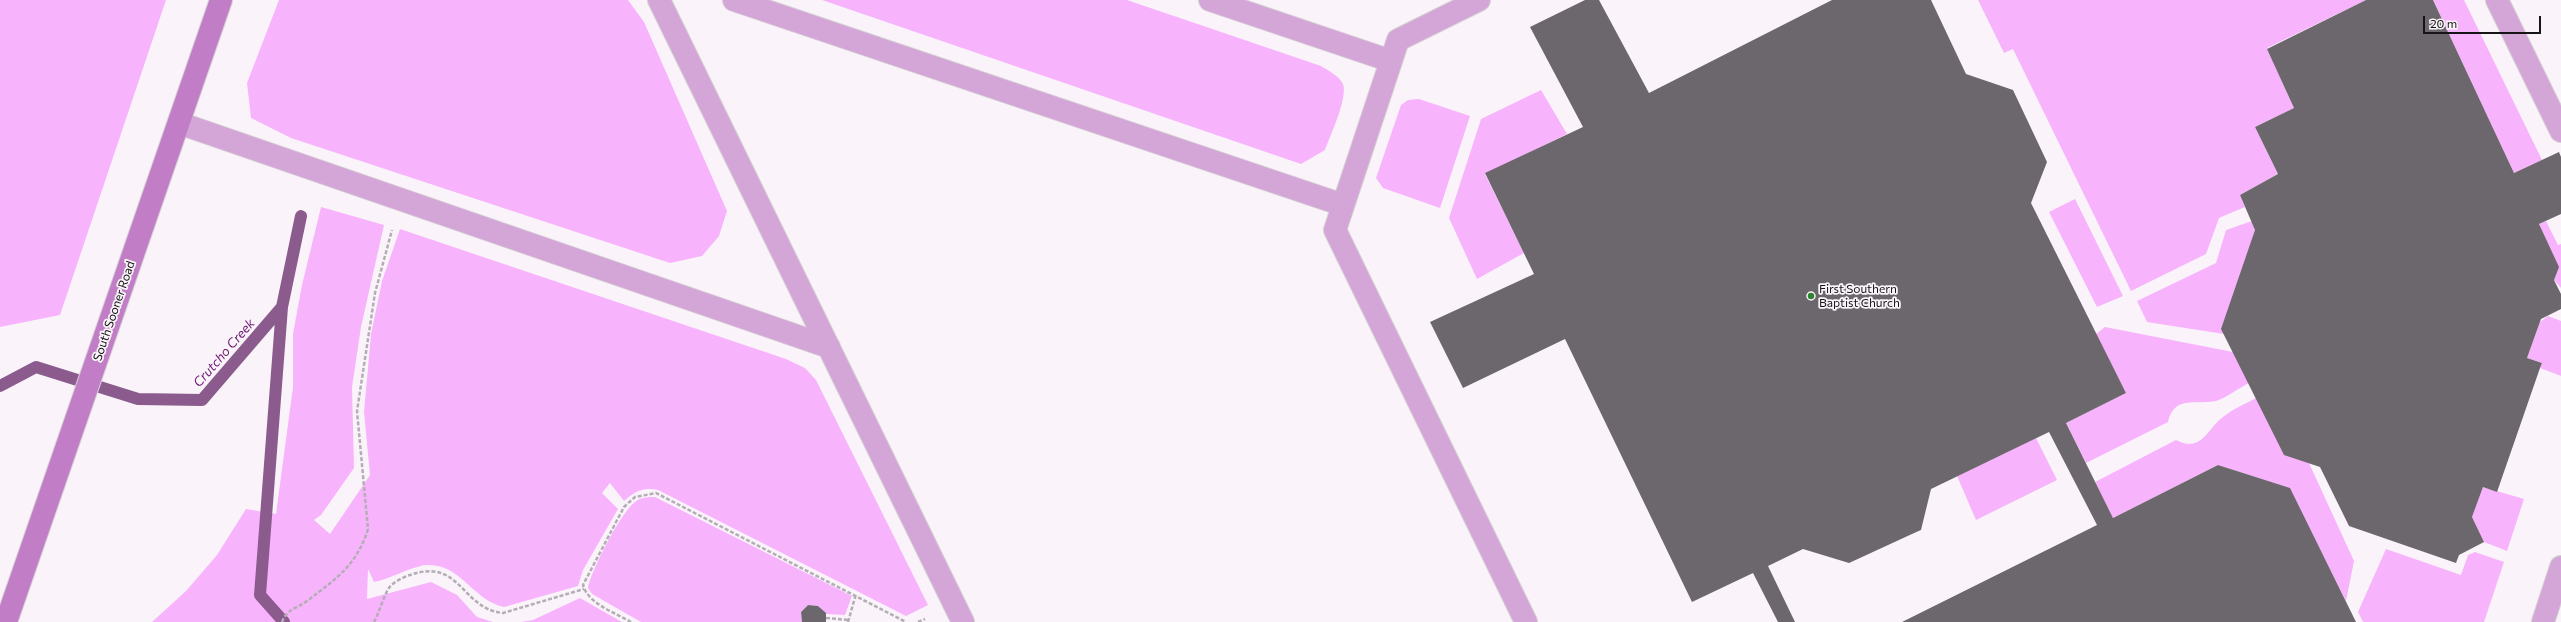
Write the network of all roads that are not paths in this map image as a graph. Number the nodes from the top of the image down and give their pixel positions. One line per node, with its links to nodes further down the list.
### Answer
1 (221, 0): 8 (main road, South Sooner Road)
2 (659, 0): 11 (lane)
3 (734, 0): 10 (lane)
4 (1210, 0): 7 (lane)
5 (1479, 0): 7 (lane)
6 (2497, 0): 9 (lane)
7 (1391, 61): 10 (lane)
8 (179, 123): 11 (lane); 13 (main road, South Sooner Road)
9 (2561, 131)
10 (1343, 205): 15 (lane)
11 (829, 347): 14 (lane)
12 (2561, 567): 16 (lane)
13 (6, 622)
14 (962, 622)
15 (1526, 622)
16 (2543, 622)

